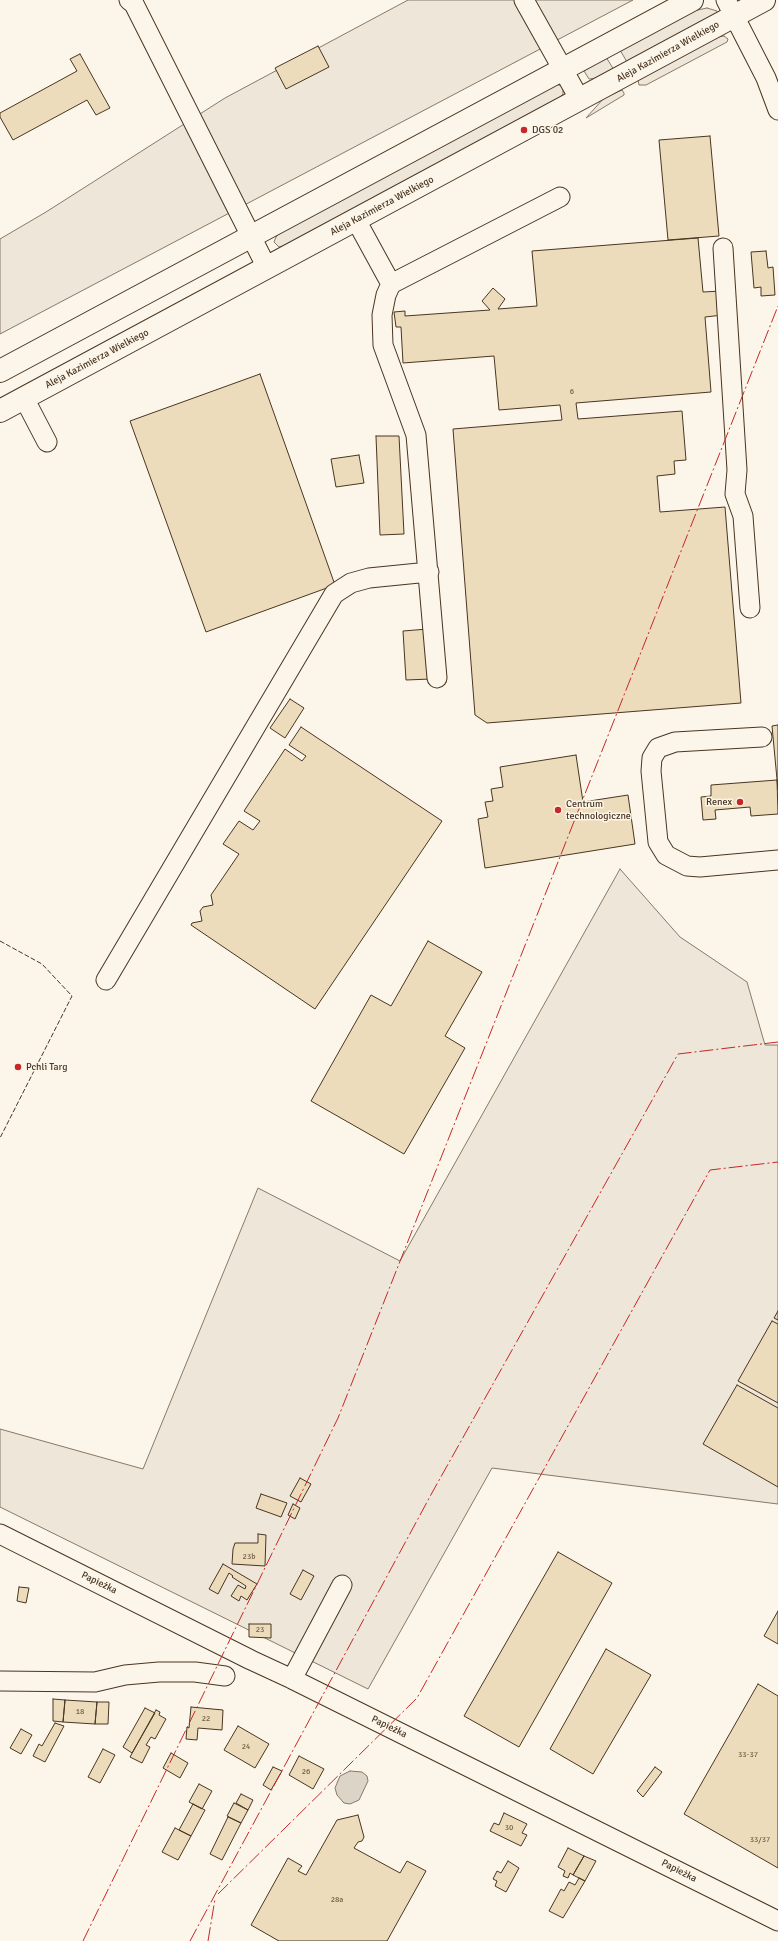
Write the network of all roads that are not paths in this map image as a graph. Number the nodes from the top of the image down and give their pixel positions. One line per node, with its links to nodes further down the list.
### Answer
1 (129, 0): 11 (street)
2 (524, 0): 6 (street)
3 (692, 0): 6 (main road)
4 (764, 0): 5 (main road, Aleja Kazimierza Wielkiego)
5 (730, 8): 7 (main road, Aleja Kazimierza Wielkiego); 8 (street)
6 (563, 70): 7 (street); 11 (main road)
7 (580, 100): 10 (main road, Aleja Kazimierza Wielkiego)
8 (778, 110)
9 (560, 197): 14 (street)
10 (356, 220): 13 (main road, Aleja Kazimierza Wielkiego); 14 (street)
11 (251, 237): 13 (street); 15 (main road)
12 (723, 248): 20 (street)
13 (267, 268): 16 (main road, Aleja Kazimierza Wielkiego)
14 (390, 284): 19 (street)
15 (0, 371)
16 (24, 398): 17 (main road, Aleja Kazimierza Wielkiego); 18 (street)
17 (0, 411)
18 (47, 442)
19 (429, 572): 21 (street); 24 (street)
20 (750, 608)
21 (437, 678)
22 (762, 737): 23 (street)
23 (778, 860)
24 (106, 980)
25 (0, 1534): 28 (street, Papieżka)
26 (342, 1585): 28 (street)
27 (225, 1676): 29 (street)
28 (292, 1679): 30 (street, Papieżka)
29 (0, 1681)
30 (778, 1921)

